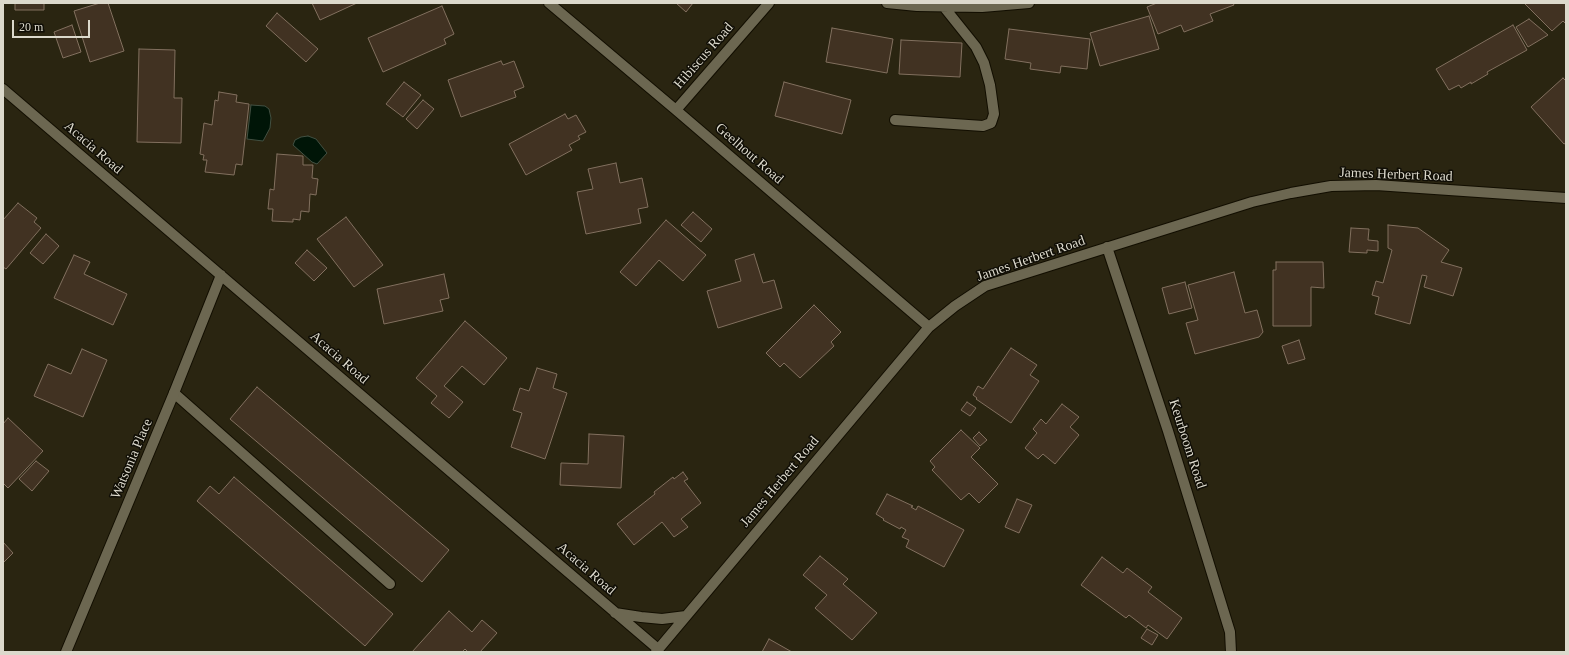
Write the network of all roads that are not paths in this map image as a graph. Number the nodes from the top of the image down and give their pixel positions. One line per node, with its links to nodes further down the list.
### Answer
1 (549, 3): 7 (street, Geelhout Road)
2 (769, 3): 7 (street, Hibiscus Road)
3 (887, 3): 5 (street)
4 (1029, 3): 5 (street)
5 (944, 7): 8 (street)
6 (3, 89): 11 (street, Acacia Road)
7 (676, 110): 12 (street, Geelhout Road)
8 (895, 120)
9 (1566, 198): 10 (street, James Herbert Road)
10 (1108, 247): 12 (street, James Herbert Road); 19 (street, Keurboom Road)
11 (221, 275): 13 (street, Watsonia Place); 15 (street, Acacia Road)
12 (929, 327): 16 (street, James Herbert Road)
13 (174, 393): 14 (street); 18 (street, Watsonia Place)
14 (390, 584)
15 (615, 613): 16 (street); 17 (street, Acacia Road)
16 (686, 616): 17 (street, James Herbert Road)
17 (657, 651)
18 (66, 652)
19 (1231, 652)

